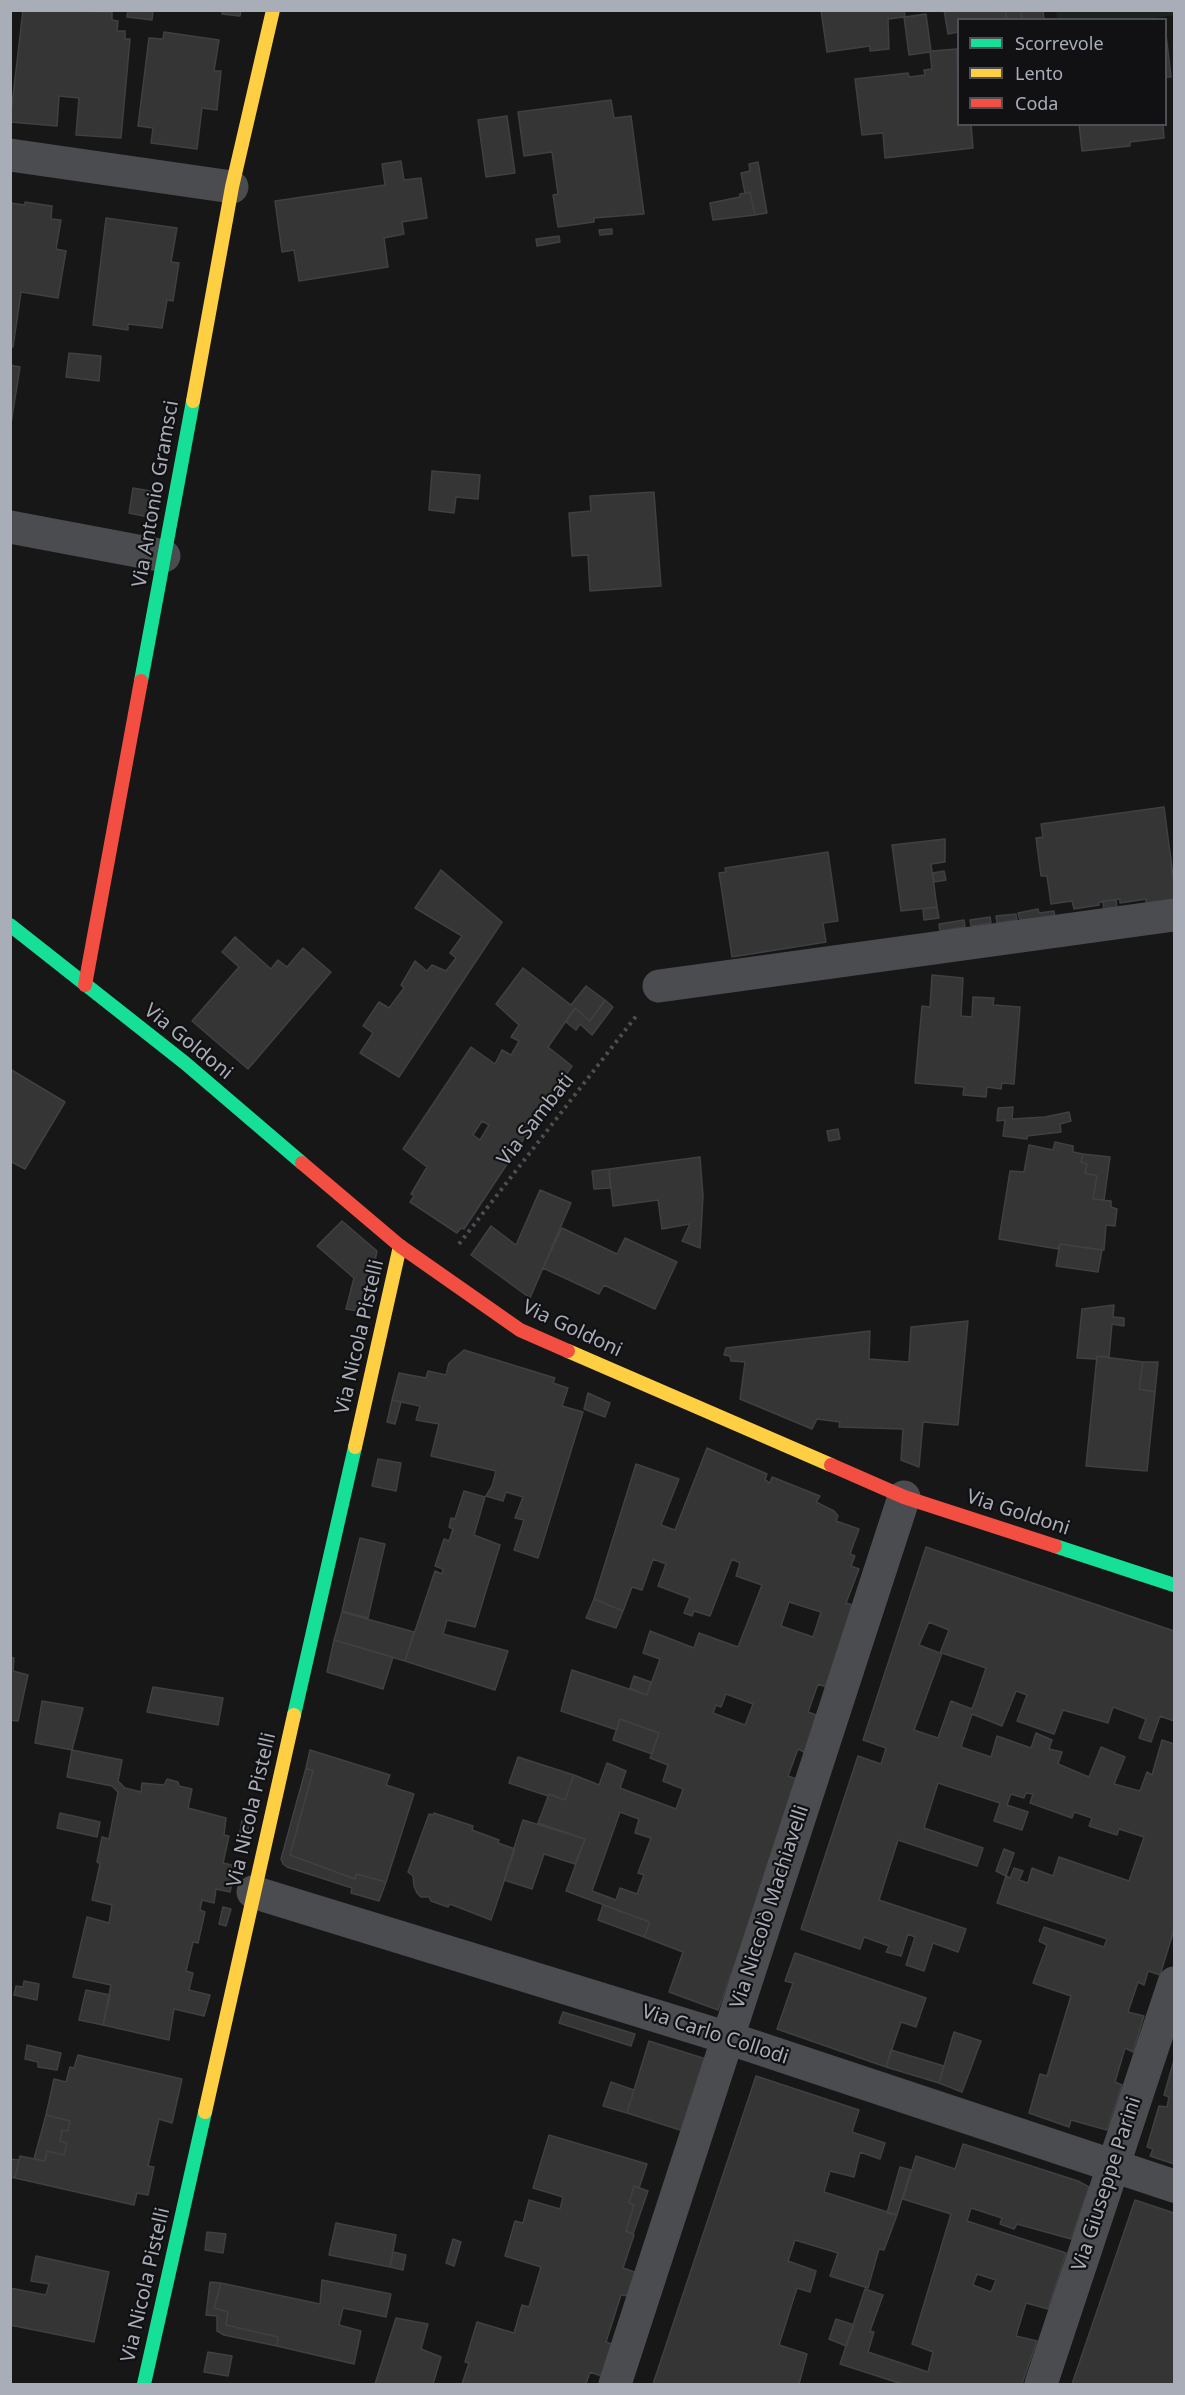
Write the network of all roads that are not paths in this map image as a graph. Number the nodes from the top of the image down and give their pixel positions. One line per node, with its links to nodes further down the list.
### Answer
1 (273, 10): 3 (street, Via Antonio Gramsci)
2 (10, 155): 3 (street)
3 (232, 187): 5 (street, Via Antonio Gramsci)
4 (10, 527): 5 (street)
5 (164, 556): 8 (street, Via Antonio Gramsci)
6 (1174, 915): 9 (street)
7 (12, 928): 8 (street, Via Goldoni)
8 (85, 985): 10 (street, Via Goldoni)
9 (659, 986)
10 (400, 1246): 11 (street, Via Goldoni); 13 (street, Via Nicola Pistelli)
11 (904, 1497): 12 (street, Via Goldoni); 15 (street, Via Niccolò Machiavelli)
12 (1174, 1585)
13 (253, 1892): 15 (street, Via Carlo Collodi); 18 (street, Via Nicola Pistelli)
14 (1174, 1983): 16 (street, Via Giuseppe Parini)
15 (728, 2038): 16 (street, Via Carlo Collodi); 19 (street, Via Niccolò Machiavelli)
16 (1112, 2166): 17 (street, Via Carlo Collodi); 20 (street, Via Giuseppe Parini)
17 (1174, 2186)
18 (144, 2385)
19 (615, 2385)
20 (1041, 2385)

